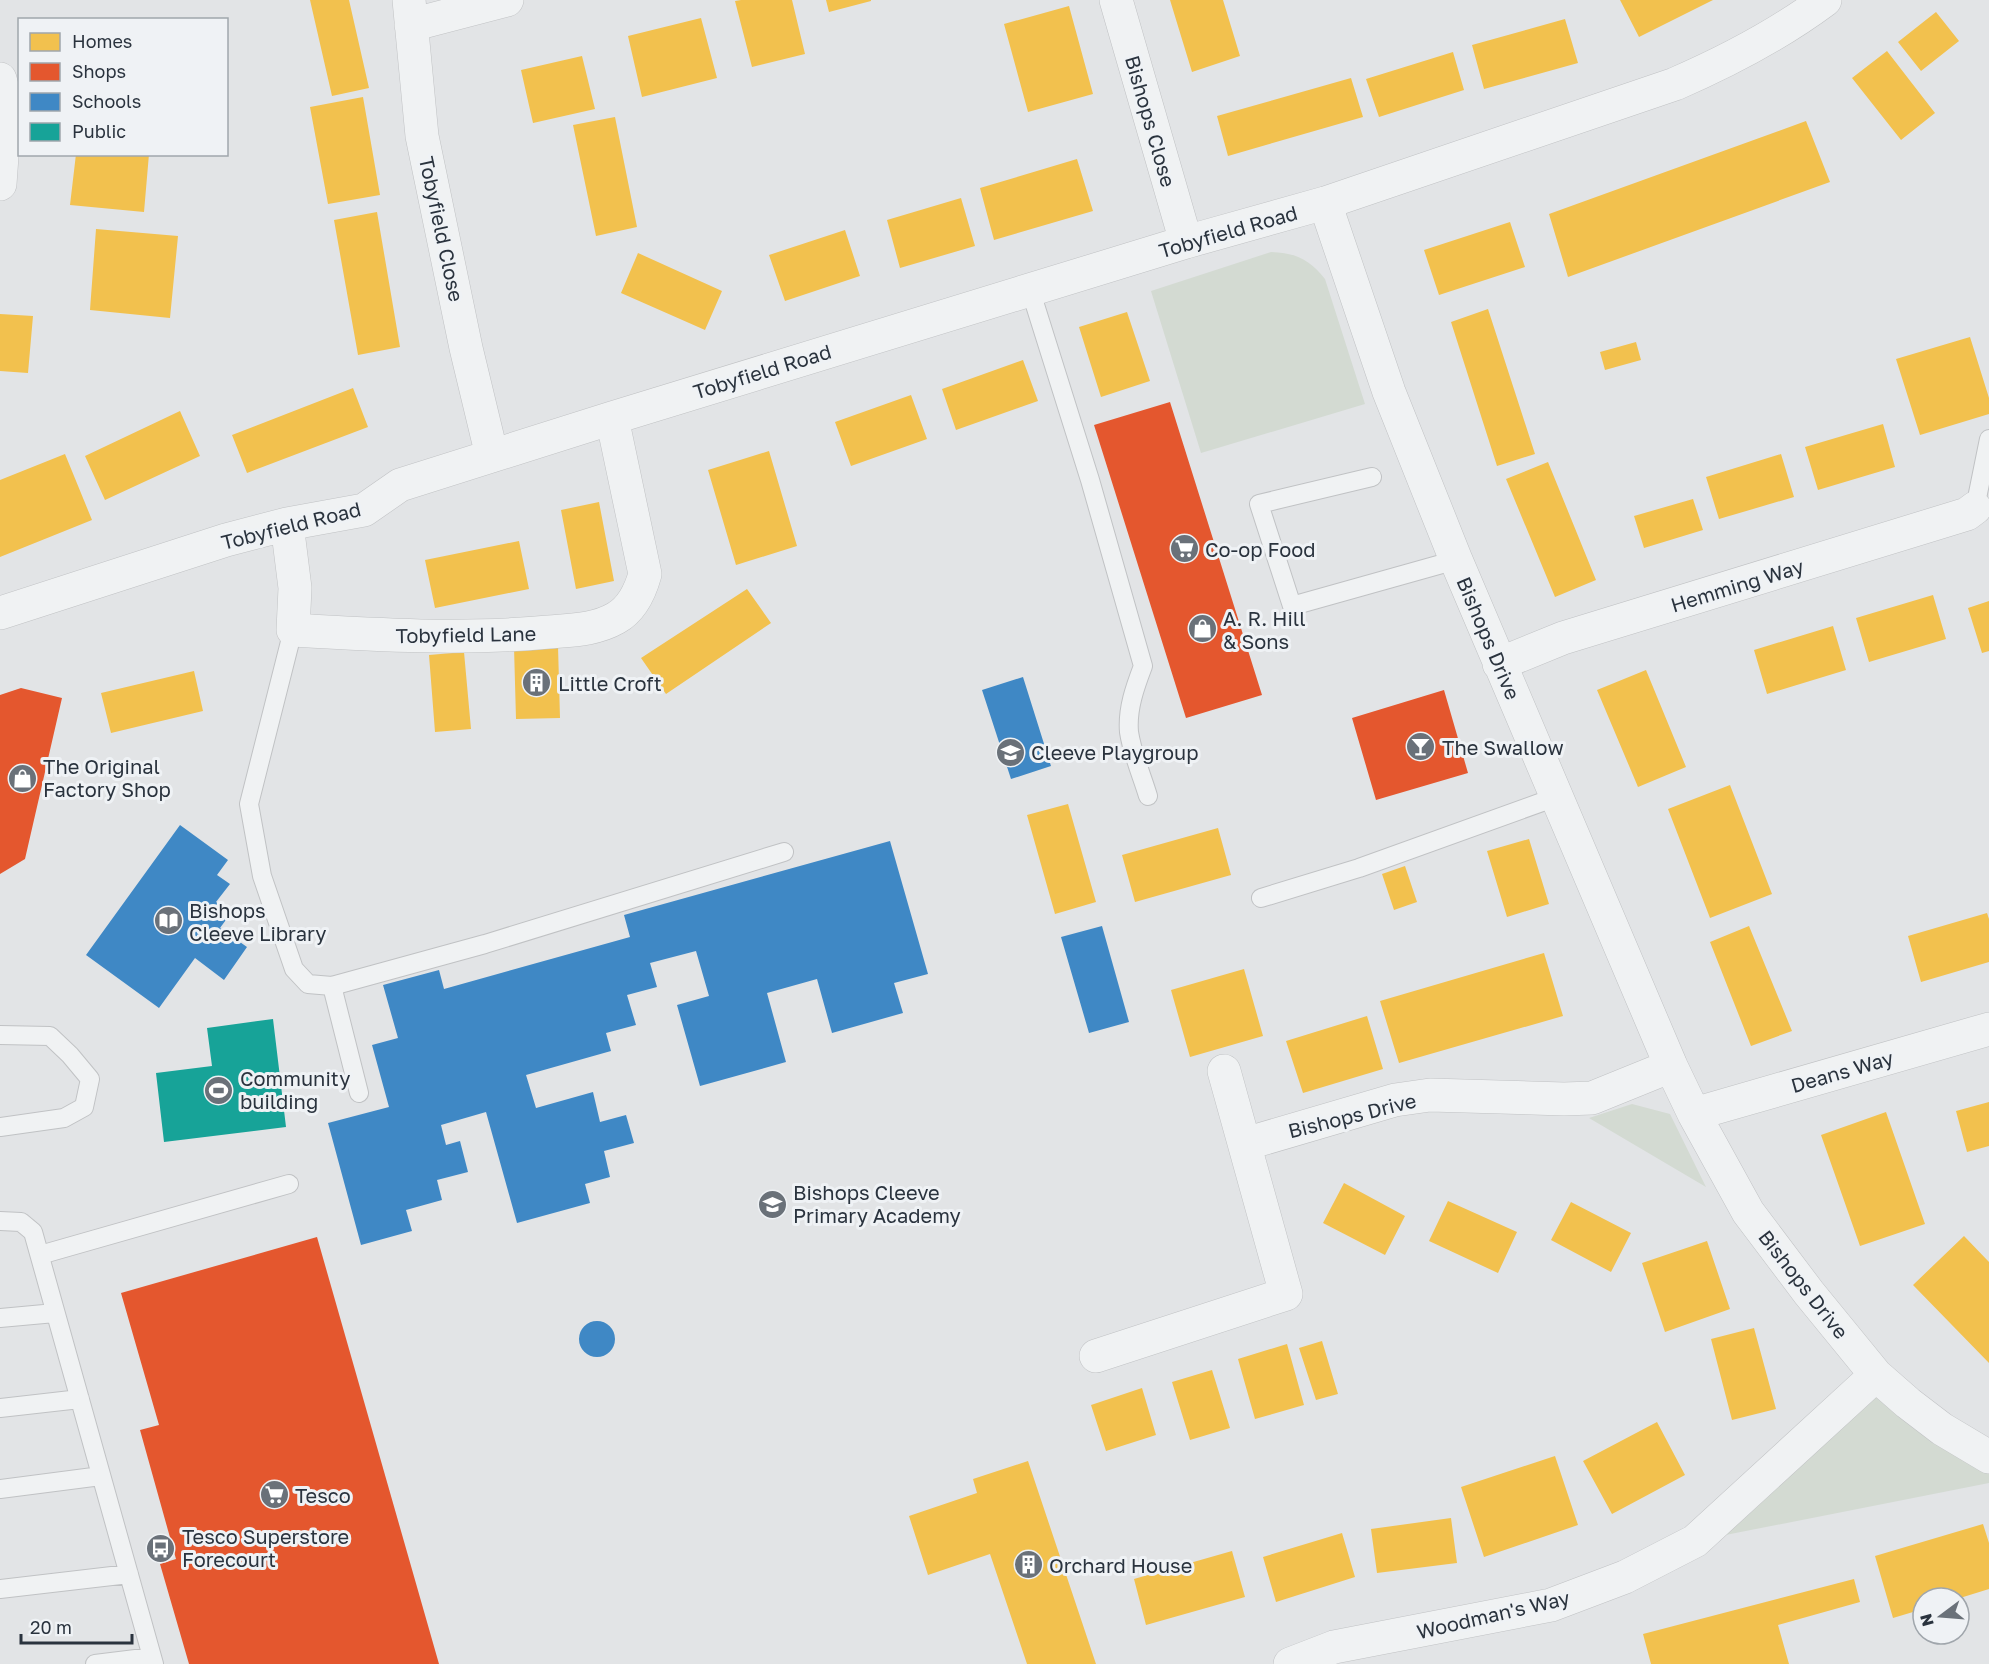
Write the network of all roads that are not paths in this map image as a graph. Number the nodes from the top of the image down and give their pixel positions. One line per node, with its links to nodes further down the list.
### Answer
1 (507, 0): 4 (street)
2 (1116, 0): 8 (street, Bishops Close)
3 (1825, 0): 7 (street, Tobyfield Road)
4 (410, 12): 12 (street, Tobyfield Close)
5 (0, 80): 6 (street)
6 (0, 183)
7 (1325, 203): 8 (street, Tobyfield Road); 16 (street, Bishops Drive)
8 (1186, 242): 9 (street, Tobyfield Road)
9 (1030, 289): 10 (street, Tobyfield Road); 20 (lane)
10 (612, 418): 12 (street, Tobyfield Road); 18 (street, Tobyfield Lane)
11 (1989, 439): 14 (lane)
12 (492, 456): 15 (street, Tobyfield Road)
13 (1371, 477): 16 (lane)
14 (1975, 508): 19 (street, Hemming Way)
15 (287, 524): 17 (street, Tobyfield Road); 18 (street)
16 (1455, 560): 19 (street, Bishops Drive)
17 (0, 613)
18 (293, 630): 24 (lane)
19 (1500, 664): 21 (street, Bishops Drive)
20 (1148, 796)
21 (1556, 797): 23 (lane); 27 (street, Bishops Drive)
22 (784, 852): 24 (lane)
23 (1261, 898)
24 (332, 986): 29 (lane)
25 (1989, 1029): 30 (street, Deans Way)
26 (0, 1035): 31 (lane)
27 (1671, 1066): 30 (street, Bishops Drive); 32 (street, Bishops Drive)
28 (1224, 1071): 32 (street)
29 (360, 1093)
30 (1694, 1114): 39 (street, Bishops Drive)
31 (0, 1127)
32 (1245, 1144): 38 (street)
33 (289, 1184): 35 (lane)
34 (0, 1221): 35 (lane)
35 (40, 1255): 36 (lane)
36 (55, 1312): 37 (lane); 40 (lane)
37 (0, 1318)
38 (1096, 1356)
39 (1876, 1375): 42 (street, Bishops Drive); 49 (street, Woodman's Way)
40 (80, 1399): 41 (lane); 43 (lane)
41 (0, 1408)
42 (1989, 1456)
43 (101, 1476): 44 (lane); 45 (lane)
44 (0, 1489)
45 (129, 1574): 46 (lane); 47 (lane)
46 (0, 1589)
47 (153, 1660): 48 (lane)
48 (95, 1664)
49 (1290, 1664)

